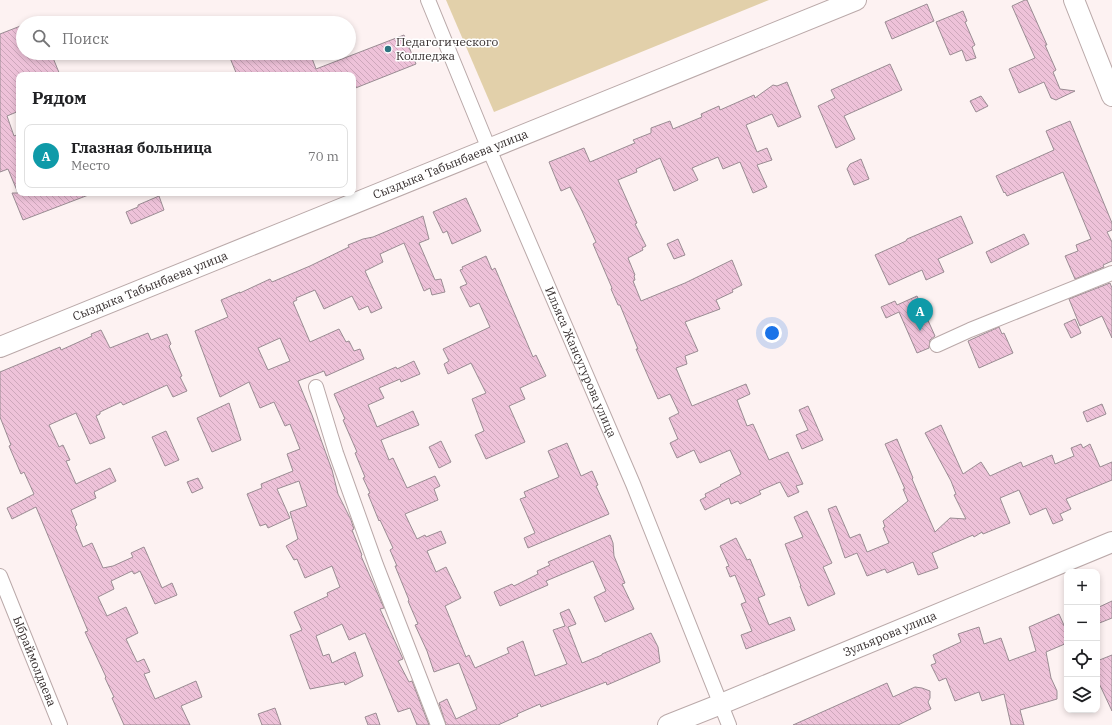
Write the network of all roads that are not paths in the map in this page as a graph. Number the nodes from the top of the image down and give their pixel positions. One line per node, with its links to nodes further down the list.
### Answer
1 (428, 0): 5 (street, Ильяса Жансугурова улица)
2 (856, 0): 5 (street, Сыздыка Табынбаева улица)
3 (1074, 0): 4 (street)
4 (1112, 96)
5 (489, 149): 8 (street, Сыздыка Табынбаева улица); 12 (street, Ильяса Жансугурова улица)
6 (1112, 273): 7 (street)
7 (937, 345)
8 (0, 347)
9 (316, 387): 14 (street)
10 (1112, 542): 12 (street, Зульярова улица)
11 (0, 576): 13 (street, Ыбраймолдаева)
12 (721, 704): 15 (street, Зульярова улица); 16 (street, Ильяса Жансугурова улица)
13 (60, 725)
14 (438, 725)
15 (668, 725)
16 (729, 725)

